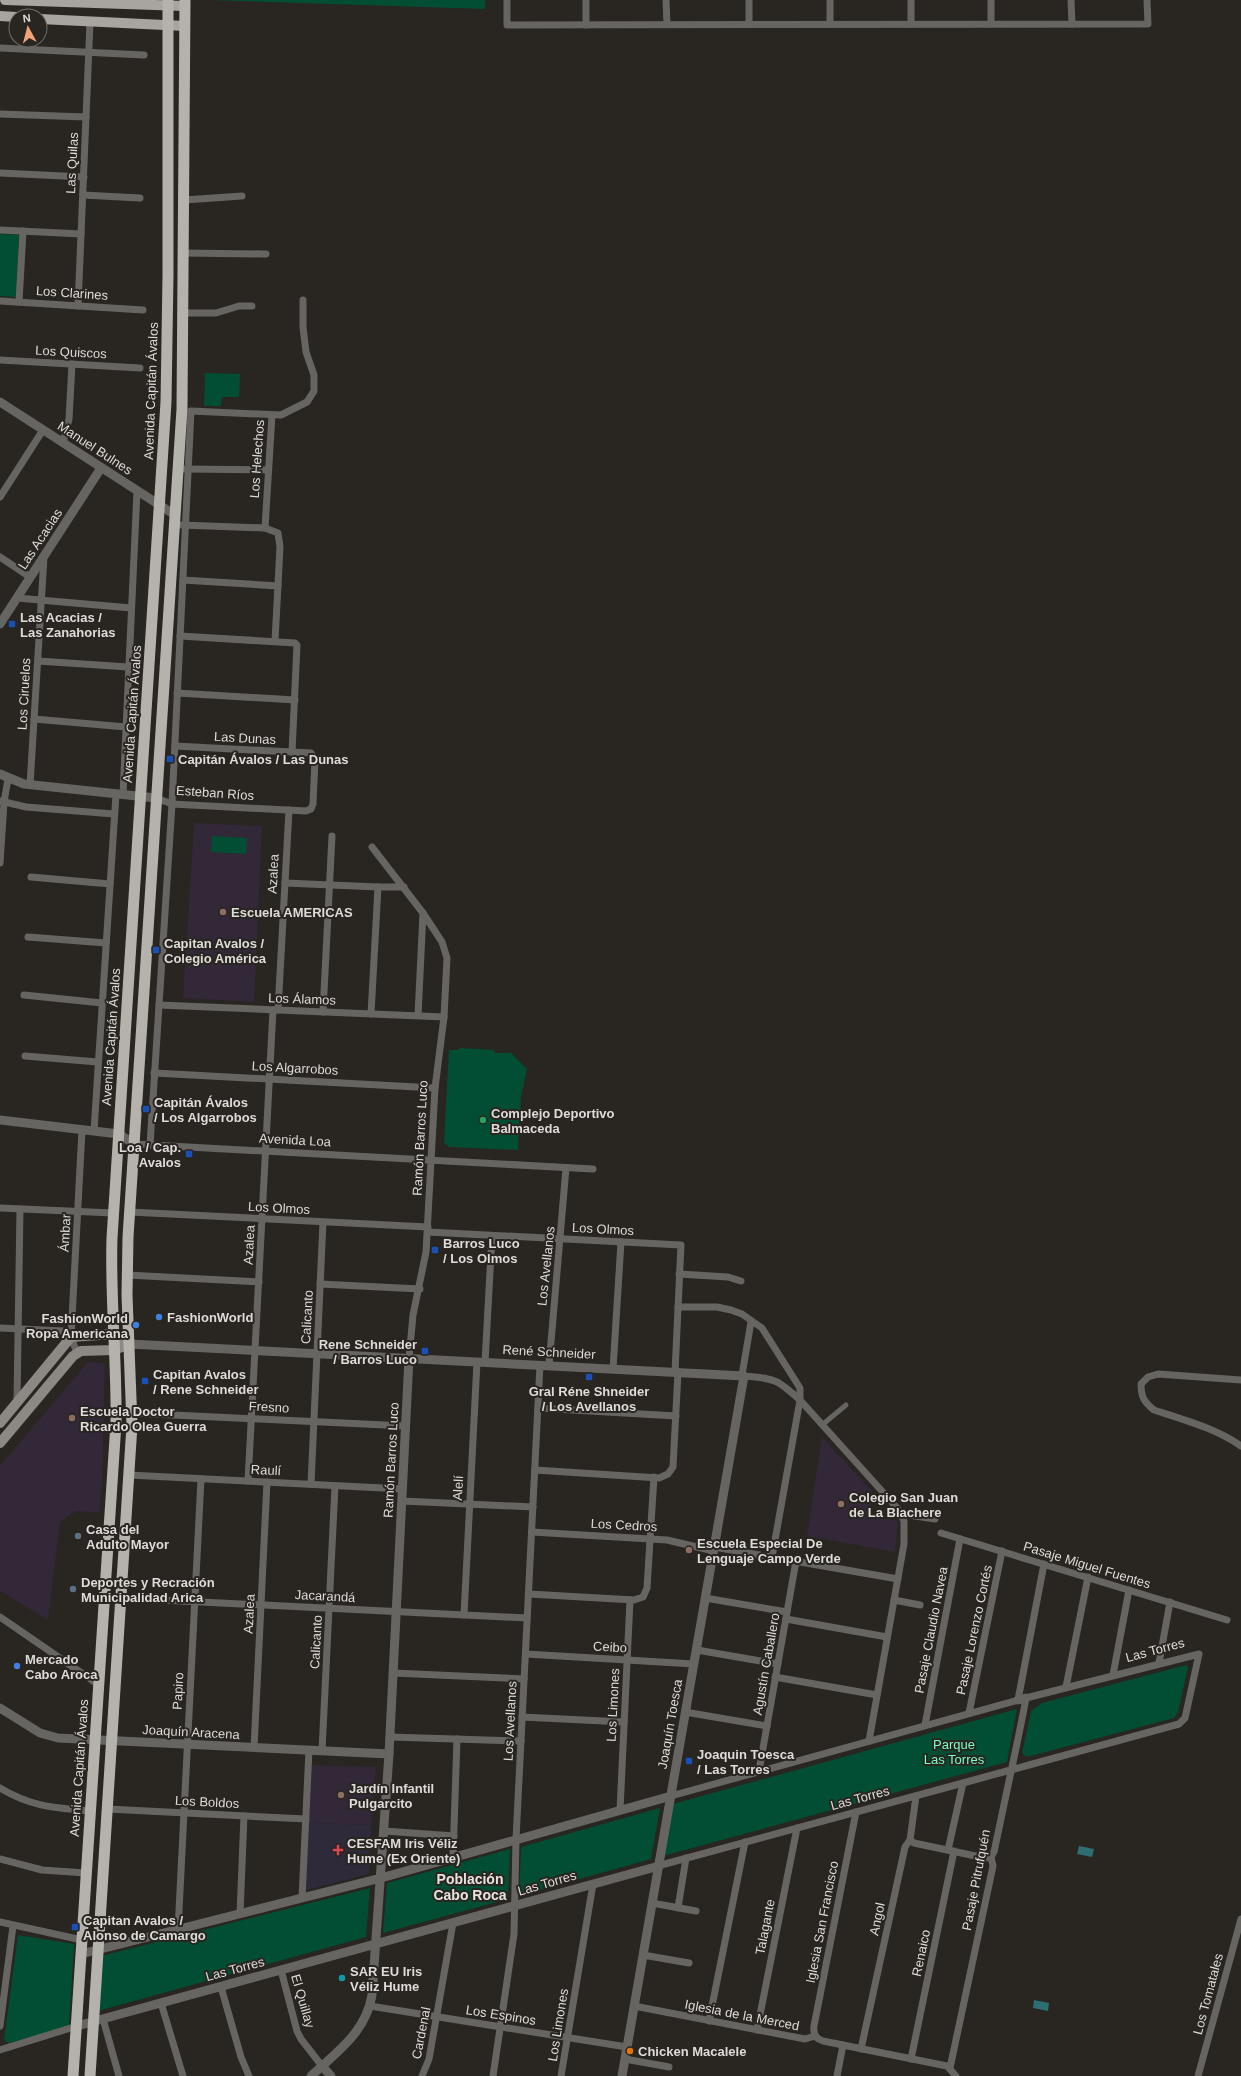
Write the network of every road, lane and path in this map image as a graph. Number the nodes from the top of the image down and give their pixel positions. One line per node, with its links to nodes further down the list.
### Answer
1 (5, 0): 11 (main road)
2 (507, 0): 23 (street)
3 (586, 0): 23 (street)
4 (666, 0): 17 (street)
5 (749, 0): 18 (street)
6 (830, 0): 19 (street)
7 (910, 0): 20 (street)
8 (991, 0): 21 (street)
9 (1071, 0): 22 (street)
10 (1147, 0): 22 (street)
11 (70, 3): 12 (main road); 15 (main road)
12 (168, 3): 13 (main road); 24 (highway, Avenida Capitán Ávalos)
13 (185, 3): 25 (highway)
14 (48, 20): 15 (main road)
15 (69, 21): 16 (main road)
16 (90, 22): 24 (main road); 27 (street, Las Quilas)
17 (667, 24): 18 (street); 23 (street)
18 (750, 24): 19 (street)
19 (830, 24): 20 (street)
20 (911, 24): 21 (street)
21 (991, 24): 22 (street)
22 (1072, 24)
23 (586, 25)
24 (168, 26): 25 (main road); 63 (highway, Avenida Capitán Ávalos)
25 (185, 26): 36 (highway)
26 (0, 48): 27 (street)
27 (89, 52): 28 (street); 30 (street, Las Quilas)
28 (144, 54)
29 (0, 114): 30 (street)
30 (86, 117): 32 (street, Las Quilas)
31 (0, 173): 32 (street)
32 (84, 177): 33 (street, Las Quilas)
33 (83, 195): 35 (street); 39 (street, Las Quilas)
34 (242, 196): 36 (street)
35 (140, 198)
36 (184, 200): 40 (highway)
37 (0, 230): 38 (street)
38 (23, 231): 39 (street); 44 (street)
39 (81, 234): 45 (street, Las Quilas)
40 (184, 253): 41 (street); 48 (highway)
41 (266, 254)
42 (303, 300): 53 (street, Los Helechos)
43 (0, 301): 44 (street, Los Clarines)
44 (19, 302): 45 (street, Los Clarines)
45 (78, 306): 47 (street, Los Clarines)
46 (252, 306): 48 (street)
47 (143, 310)
48 (183, 313): 57 (highway)
49 (0, 360): 50 (street, Los Quiscos)
50 (72, 364): 51 (street, Los Quiscos); 55 (street)
51 (140, 368)
52 (0, 402): 54 (street, Manuel Bulnes)
53 (272, 414): 57 (street); 58 (street, Los Helechos)
54 (43, 430): 55 (street, Manuel Bulnes); 60 (street)
55 (62, 443): 56 (street, Manuel Bulnes)
56 (101, 468): 61 (street, Manuel Bulnes); 67 (street, Las Acacias)
57 (183, 469): 58 (street); 64 (highway)
58 (268, 470): 65 (street, Los Helechos)
59 (0, 481): 60 (street)
60 (7, 486): 62 (street)
61 (137, 491): 63 (street, Manuel Bulnes); 73 (street, Avenida Capitán Ávalos)
62 (0, 497)
63 (160, 506): 64 (street, Manuel Bulnes); 89 (highway, Avenida Capitán Ávalos)
64 (179, 522): 65 (street, Manuel Bulnes); 69 (street); 90 (highway)
65 (265, 528): 70 (street, Manuel Bulnes)
66 (0, 557): 68 (street)
67 (44, 557): 68 (street, Las Acacias); 72 (street, Los Ciruelos)
68 (30, 577): 71 (street, Las Acacias)
69 (183, 580): 70 (street); 75 (street)
70 (278, 586): 76 (street)
71 (17, 598): 72 (street); 74 (street, Las Acacias)
72 (41, 600): 73 (street); 77 (street, Los Ciruelos)
73 (131, 608): 78 (street, Avenida Capitán Ávalos)
74 (0, 624)
75 (180, 636): 76 (street); 79 (street)
76 (275, 640): 80 (street)
77 (38, 661): 78 (street); 81 (street, Los Ciruelos)
78 (128, 667): 82 (street, Avenida Capitán Ávalos)
79 (178, 694): 80 (street); 83 (street)
80 (295, 700): 84 (street)
81 (34, 719): 82 (street); 86 (street, Los Ciruelos)
82 (126, 727): 88 (street, Avenida Capitán Ávalos)
83 (175, 746): 84 (street, Las Dunas); 92 (street)
84 (292, 752): 93 (street, Las Dunas)
85 (4, 776): 86 (street, Esteban Ríos); 87 (street); 91 (street)
86 (30, 785): 88 (street, Esteban Ríos)
87 (0, 790)
88 (119, 794): 89 (street, Esteban Ríos); 95 (street, Avenida Capitán Ávalos)
89 (140, 797): 90 (street, Esteban Ríos); 124 (highway, Avenida Capitán Ávalos)
90 (156, 798): 92 (street, Esteban Ríos); 125 (highway)
91 (2, 801): 95 (street); 98 (street)
92 (172, 804): 94 (street, Esteban Ríos); 110 (street)
93 (311, 809): 94 (street, Esteban Ríos)
94 (288, 810): 100 (street, Azalea)
95 (114, 814): 101 (street, Avenida Capitán Ávalos)
96 (332, 836): 102 (street)
97 (372, 847): 104 (street, Ramón Barros Luco)
98 (0, 863)
99 (31, 877): 101 (street)
100 (285, 883): 102 (street); 111 (street, Azalea)
101 (110, 884): 107 (street, Avenida Capitán Ávalos)
102 (329, 884): 103 (street); 112 (street)
103 (378, 887): 104 (street); 113 (street)
104 (404, 887): 105 (street, Ramón Barros Luco)
105 (423, 913): 114 (street); 115 (street, Ramón Barros Luco)
106 (28, 937): 107 (street)
107 (106, 943): 109 (street, Avenida Capitán Ávalos)
108 (24, 995): 109 (street)
109 (102, 1003): 117 (street, Avenida Capitán Ávalos)
110 (159, 1005): 111 (street, Los Álamos); 118 (street)
111 (276, 1010): 112 (street, Los Álamos); 119 (street, Azalea)
112 (323, 1012): 113 (street, Los Álamos)
113 (371, 1014): 114 (street, Los Álamos)
114 (418, 1015): 115 (street, Los Álamos)
115 (444, 1017): 120 (street, Ramón Barros Luco)
116 (25, 1056): 117 (street)
117 (98, 1062): 123 (street, Avenida Capitán Ávalos)
118 (154, 1073): 119 (street, Los Algarrobos); 126 (street)
119 (269, 1078): 120 (street, Los Algarrobos); 127 (street, Azalea)
120 (435, 1088): 128 (street, Ramón Barros Luco)
121 (0, 1120): 122 (street, Avenida Loa)
122 (82, 1130): 123 (street, Avenida Loa); 133 (street, Ámbar)
123 (94, 1131): 124 (street, Avenida Loa)
124 (118, 1134): 125 (street, Avenida Loa); 135 (highway, Avenida Capitán Ávalos)
125 (134, 1144): 126 (street, Avenida Loa); 134 (highway)
126 (150, 1145): 127 (street, Avenida Loa)
127 (266, 1152): 128 (street, Avenida Loa); 136 (street, Azalea)
128 (431, 1160): 129 (street, Avenida Loa); 138 (street, Ramón Barros Luco)
129 (566, 1168): 130 (street, Avenida Loa); 140 (street, Los Avellanos)
130 (592, 1169)
131 (0, 1208): 132 (street)
132 (20, 1209): 133 (street); 151 (street)
133 (78, 1211): 135 (street); 153 (street, Ámbar)
134 (130, 1212): 136 (street, Los Olmos); 143 (highway)
135 (113, 1213): 152 (highway, Avenida Capitán Ávalos)
136 (262, 1219): 137 (street, Los Olmos); 145 (street, Azalea)
137 (324, 1222): 138 (street, Los Olmos); 146 (street, Calicanto)
138 (428, 1230): 139 (street, Los Olmos); 147 (street, Ramón Barros Luco)
139 (492, 1236): 140 (street, Los Olmos); 160 (street, Alelí)
140 (561, 1239): 141 (street, Los Olmos); 161 (street, Los Avellanos)
141 (621, 1242): 142 (street, Los Olmos); 162 (street)
142 (679, 1274): 144 (street); 148 (street)
143 (127, 1275): 145 (street); 154 (highway)
144 (740, 1281)
145 (259, 1282): 155 (street, Azalea)
146 (320, 1284): 147 (street); 158 (street, Calicanto)
147 (420, 1289): 159 (street, Ramón Barros Luco)
148 (678, 1307): 149 (street); 163 (street)
149 (751, 1322): 164 (street, Joaquín Toesca); 166 (street)
150 (0, 1328): 151 (street)
151 (18, 1329): 153 (street); 167 (street)
152 (113, 1334): 153 (main road); 154 (main road); 156 (highway, Avenida Capitán Ávalos)
153 (71, 1336): 157 (street); 167 (main road)
154 (129, 1344): 155 (street, René Schneider); 156 (main road); 170 (highway)
155 (255, 1349): 158 (street, René Schneider); 172 (street, Azalea)
156 (114, 1350): 157 (main road); 232 (highway, Avenida Capitán Ávalos)
157 (77, 1353): 177 (main road)
158 (317, 1354): 159 (street, René Schneider); 173 (street, Calicanto)
159 (409, 1358): 160 (street, René Schneider); 176 (street, Ramón Barros Luco)
160 (481, 1362): 161 (street, René Schneider); 189 (street, Alelí)
161 (545, 1365): 162 (street, René Schneider); 169 (street, Los Avellanos)
162 (613, 1369): 163 (street, René Schneider)
163 (676, 1372): 164 (street, René Schneider); 171 (street)
164 (743, 1375): 166 (street, René Schneider); 197 (street, Joaquín Toesca)
165 (1241, 1380): 178 (street)
166 (800, 1400): 175 (street, René Schneider); 199 (street)
167 (17, 1402): 174 (main road)
168 (846, 1405): 175 (street)
169 (538, 1408): 171 (street); 179 (street, Los Avellanos)
170 (132, 1413): 172 (street, Fresno); 180 (highway)
171 (676, 1416): 182 (street)
172 (251, 1419): 173 (street, Fresno); 183 (street, Azalea)
173 (314, 1422): 176 (street, Fresno); 185 (street, Calicanto)
174 (0, 1423)
175 (822, 1425): 191 (street, René Schneider)
176 (406, 1426): 187 (street, Ramón Barros Luco)
177 (0, 1443)
178 (1241, 1446)
179 (535, 1470): 182 (street); 190 (street, Los Avellanos)
180 (128, 1475): 181 (street, Raulí); 206 (highway)
181 (201, 1478): 183 (street, Raulí); 210 (street, Papiro)
182 (654, 1478): 195 (street)
183 (248, 1481): 184 (street, Raulí)
184 (267, 1482): 185 (street, Raulí); 212 (street, Azalea)
185 (311, 1484): 186 (street, Raulí)
186 (335, 1486): 187 (street, Raulí); 214 (street, Calicanto)
187 (402, 1489): 188 (street, Ramón Barros Luco)
188 (402, 1500): 189 (street); 215 (street, Ramón Barros Luco)
189 (469, 1504): 190 (street); 216 (street, Alelí)
190 (533, 1507): 193 (street, Los Avellanos)
191 (903, 1517): 192 (street); 203 (street)
192 (935, 1519)
193 (532, 1532): 195 (street, Los Cedros); 205 (street, Los Avellanos)
194 (941, 1533): 196 (street, Pasaje Miguel Fuentes)
195 (650, 1539): 197 (street, Los Cedros); 208 (street)
196 (960, 1539): 198 (street, Pasaje Miguel Fuentes); 241 (street, Pasaje Claudio Navea)
197 (714, 1549): 199 (street, Los Cedros); 207 (street, Joaquín Toesca)
198 (1002, 1552): 201 (street, Pasaje Miguel Fuentes); 238 (street, Pasaje Lorenzo Cortés)
199 (772, 1557): 200 (street, Los Cedros)
200 (796, 1561): 203 (street, Los Cedros); 217 (street, Agustín Caballero)
201 (1044, 1564): 202 (street, Pasaje Miguel Fuentes); 235 (street, Pasaje Pitrufquén)
202 (1088, 1578): 204 (street, Pasaje Miguel Fuentes); 233 (street)
203 (898, 1579): 209 (street)
204 (1129, 1590): 211 (street, Pasaje Miguel Fuentes); 229 (street)
205 (529, 1594): 208 (street); 219 (street, Los Avellanos)
206 (120, 1598): 210 (street, Jacarandá); 246 (highway)
207 (705, 1598): 217 (street); 222 (street, Joaquín Toesca)
208 (630, 1600): 224 (street, Los Limones)
209 (894, 1600): 213 (street); 221 (street)
210 (195, 1602): 212 (street, Jacarandá); 249 (street, Papiro)
211 (1170, 1602): 220 (street, Pasaje Miguel Fuentes); 225 (street)
212 (261, 1605): 214 (street, Jacarandá); 250 (street, Azalea)
213 (920, 1605)
214 (329, 1608): 215 (street, Jacarandá); 252 (street, Calicanto)
215 (396, 1612): 216 (street, Jacarandá); 228 (street, Ramón Barros Luco)
216 (464, 1615): 219 (street, Jacarandá)
217 (786, 1616): 221 (street); 227 (street, Agustín Caballero)
218 (0, 1618): 232 (street)
219 (528, 1618): 223 (street, Los Avellanos)
220 (1227, 1620)
221 (887, 1637): 234 (street)
222 (696, 1650): 226 (street, Joaquín Toesca); 227 (street)
223 (526, 1654): 224 (street, Ceibo); 231 (street, Los Avellanos)
224 (627, 1660): 226 (street, Ceibo); 240 (street, Los Limones)
225 (1158, 1663): 229 (street, Las Torres); 254 (street, Las Torres)
226 (694, 1664): 237 (street, Joaquín Toesca)
227 (778, 1664): 230 (street, Agustín Caballero)
228 (394, 1673): 231 (street); 243 (street, Ramón Barros Luco)
229 (1113, 1675): 233 (street, Las Torres)
230 (776, 1676): 234 (street); 242 (street, Agustín Caballero)
231 (524, 1679): 239 (street, Los Avellanos)
232 (99, 1685): 245 (highway, Avenida Capitán Ávalos)
233 (1066, 1687): 235 (street, Las Torres)
234 (877, 1695): 248 (street)
235 (1022, 1699): 238 (street, Las Torres); 254 (street, Pasaje Pitrufquén)
236 (0, 1708): 245 (street, Joaquín Aracena)
237 (686, 1712): 242 (street); 258 (street, Joaquín Toesca)
238 (969, 1713): 241 (street, Las Torres)
239 (522, 1717): 240 (street); 247 (street, Los Avellanos)
240 (624, 1722): 261 (street, Los Limones)
241 (925, 1725): 248 (street, Las Torres)
242 (767, 1726): 255 (street, Agustín Caballero)
243 (390, 1737): 244 (street); 253 (street, Ramón Barros Luco)
244 (457, 1739): 247 (street); 269 (street)
245 (95, 1740): 246 (street, Joaquín Aracena); 262 (highway, Avenida Capitán Ávalos)
246 (111, 1741): 249 (street, Joaquín Aracena); 260 (highway)
247 (521, 1741): 270 (street, Los Avellanos)
248 (869, 1741): 255 (street, Las Torres)
249 (187, 1745): 250 (street, Joaquín Aracena); 264 (street, Papiro)
250 (254, 1748): 251 (street, Joaquín Aracena)
251 (309, 1750): 252 (street, Joaquín Aracena); 266 (street)
252 (322, 1751): 253 (street, Joaquín Aracena)
253 (389, 1754): 268 (street, Ramón Barros Luco)
254 (1012, 1770): 256 (street, Las Torres); 275 (street, Pasaje Pitrufquén)
255 (759, 1771): 258 (street, Las Torres)
256 (963, 1783): 259 (street, Las Torres); 273 (street, Renaico)
257 (0, 1788): 262 (street)
258 (671, 1796): 261 (street, Las Torres); 278 (street, Joaquín Toesca)
259 (916, 1796): 263 (street, Las Torres); 271 (street, Angol)
260 (107, 1809): 264 (street, Los Boldos); 295 (highway)
261 (620, 1810): 270 (street, Las Torres)
262 (90, 1811): 279 (highway, Avenida Capitán Ávalos)
263 (856, 1812): 267 (street, Las Torres); 311 (street, Iglesia San Francisco)
264 (184, 1813): 265 (street, Los Boldos); 292 (street, Papiro)
265 (244, 1816): 266 (street, Los Boldos); 287 (street)
266 (306, 1819): 282 (street)
267 (797, 1828): 272 (street, Las Torres); 310 (street, Talagante)
268 (384, 1831): 269 (street); 280 (street, Ramón Barros Luco)
269 (454, 1836): 274 (street)
270 (516, 1839): 274 (street, Las Torres); 284 (street, Los Avellanos)
271 (910, 1840): 273 (street); 315 (street, Angol)
272 (745, 1842): 276 (street, Las Torres); 306 (street)
273 (951, 1851): 275 (street); 318 (street, Renaico)
274 (453, 1857): 280 (street, Las Torres)
275 (991, 1857): 321 (street, Pasaje Pitrufquén)
276 (686, 1858): 278 (street, Las Torres); 285 (street)
277 (0, 1859): 279 (street)
278 (659, 1866): 281 (street, Las Torres); 283 (street, Joaquín Toesca)
279 (86, 1873): 293 (highway, Avenida Capitán Ávalos)
280 (381, 1878): 282 (street, Las Torres); 294 (street, Ramón Barros Luco)
281 (593, 1884): 284 (street, Las Torres); 312 (street, Los Limones)
282 (302, 1898): 287 (street, Las Torres)
283 (652, 1903): 285 (street); 297 (street, Joaquín Toesca)
284 (514, 1906): 290 (street, Las Torres); 309 (street, Los Avellanos)
285 (678, 1908): 286 (street)
286 (696, 1911)
287 (240, 1914): 292 (street, Las Torres)
288 (1241, 1919): 335 (street, Los Tomatales)
289 (0, 1922): 291 (street)
290 (452, 1923): 294 (street, Las Torres); 304 (street, Cardenal)
291 (13, 1926): 293 (street); 307 (street)
292 (178, 1930): 295 (street, Las Torres)
293 (82, 1940): 296 (highway, Avenida Capitán Ávalos)
294 (376, 1945): 299 (street, Las Torres); 302 (street, Ramón Barros Luco)
295 (98, 1950): 296 (street, Las Torres); 305 (highway)
296 (81, 1954): 308 (highway, Avenida Capitán Ávalos)
297 (643, 1956): 298 (street); 303 (street, Joaquín Toesca)
298 (689, 1964)
299 (281, 1970): 300 (street, Las Torres); 319 (street, El Quillay)
300 (222, 1987): 301 (street, Las Torres); 326 (street)
301 (162, 2003): 305 (street, Las Torres); 325 (street)
302 (370, 2006): 304 (street, Los Espinos); 319 (street, Ramón Barros Luco)
303 (634, 2006): 306 (street, Iglesia de la Merced); 314 (street, Joaquín Toesca)
304 (436, 2017): 309 (street, Los Espinos); 329 (street, Cardenal)
305 (98, 2020): 308 (street, Las Torres); 323 (highway); 324 (street)
306 (709, 2021): 310 (street, Iglesia de la Merced)
307 (0, 2026)
308 (77, 2026): 316 (street); 322 (highway, Avenida Capitán Ávalos)
309 (501, 2027): 312 (street, Los Espinos); 330 (street, Los Avellanos)
310 (757, 2030): 311 (street, Iglesia de la Merced)
311 (815, 2036): 313 (street, Iglesia de la Merced)
312 (568, 2038): 314 (street, Los Espinos); 331 (street, Los Limones)
313 (843, 2045): 315 (street, Iglesia de la Merced); 333 (street)
314 (627, 2047): 317 (street, Joaquín Toesca)
315 (861, 2049): 318 (street, Iglesia de la Merced)
316 (0, 2050)
317 (625, 2059): 320 (street); 332 (street, Joaquín Toesca)
318 (911, 2059): 321 (street, Iglesia de la Merced)
319 (322, 2066): 327 (street, Ramón Barros Luco); 328 (street, El Quillay)
320 (669, 2067)
321 (950, 2068): 334 (street)
322 (73, 2076)
323 (90, 2076)
324 (119, 2076)
325 (183, 2076)
326 (249, 2076)
327 (311, 2076)
328 (331, 2076)
329 (422, 2076)
330 (493, 2076)
331 (561, 2076)
332 (622, 2076)
333 (837, 2076)
334 (956, 2076)
335 (1198, 2076)

